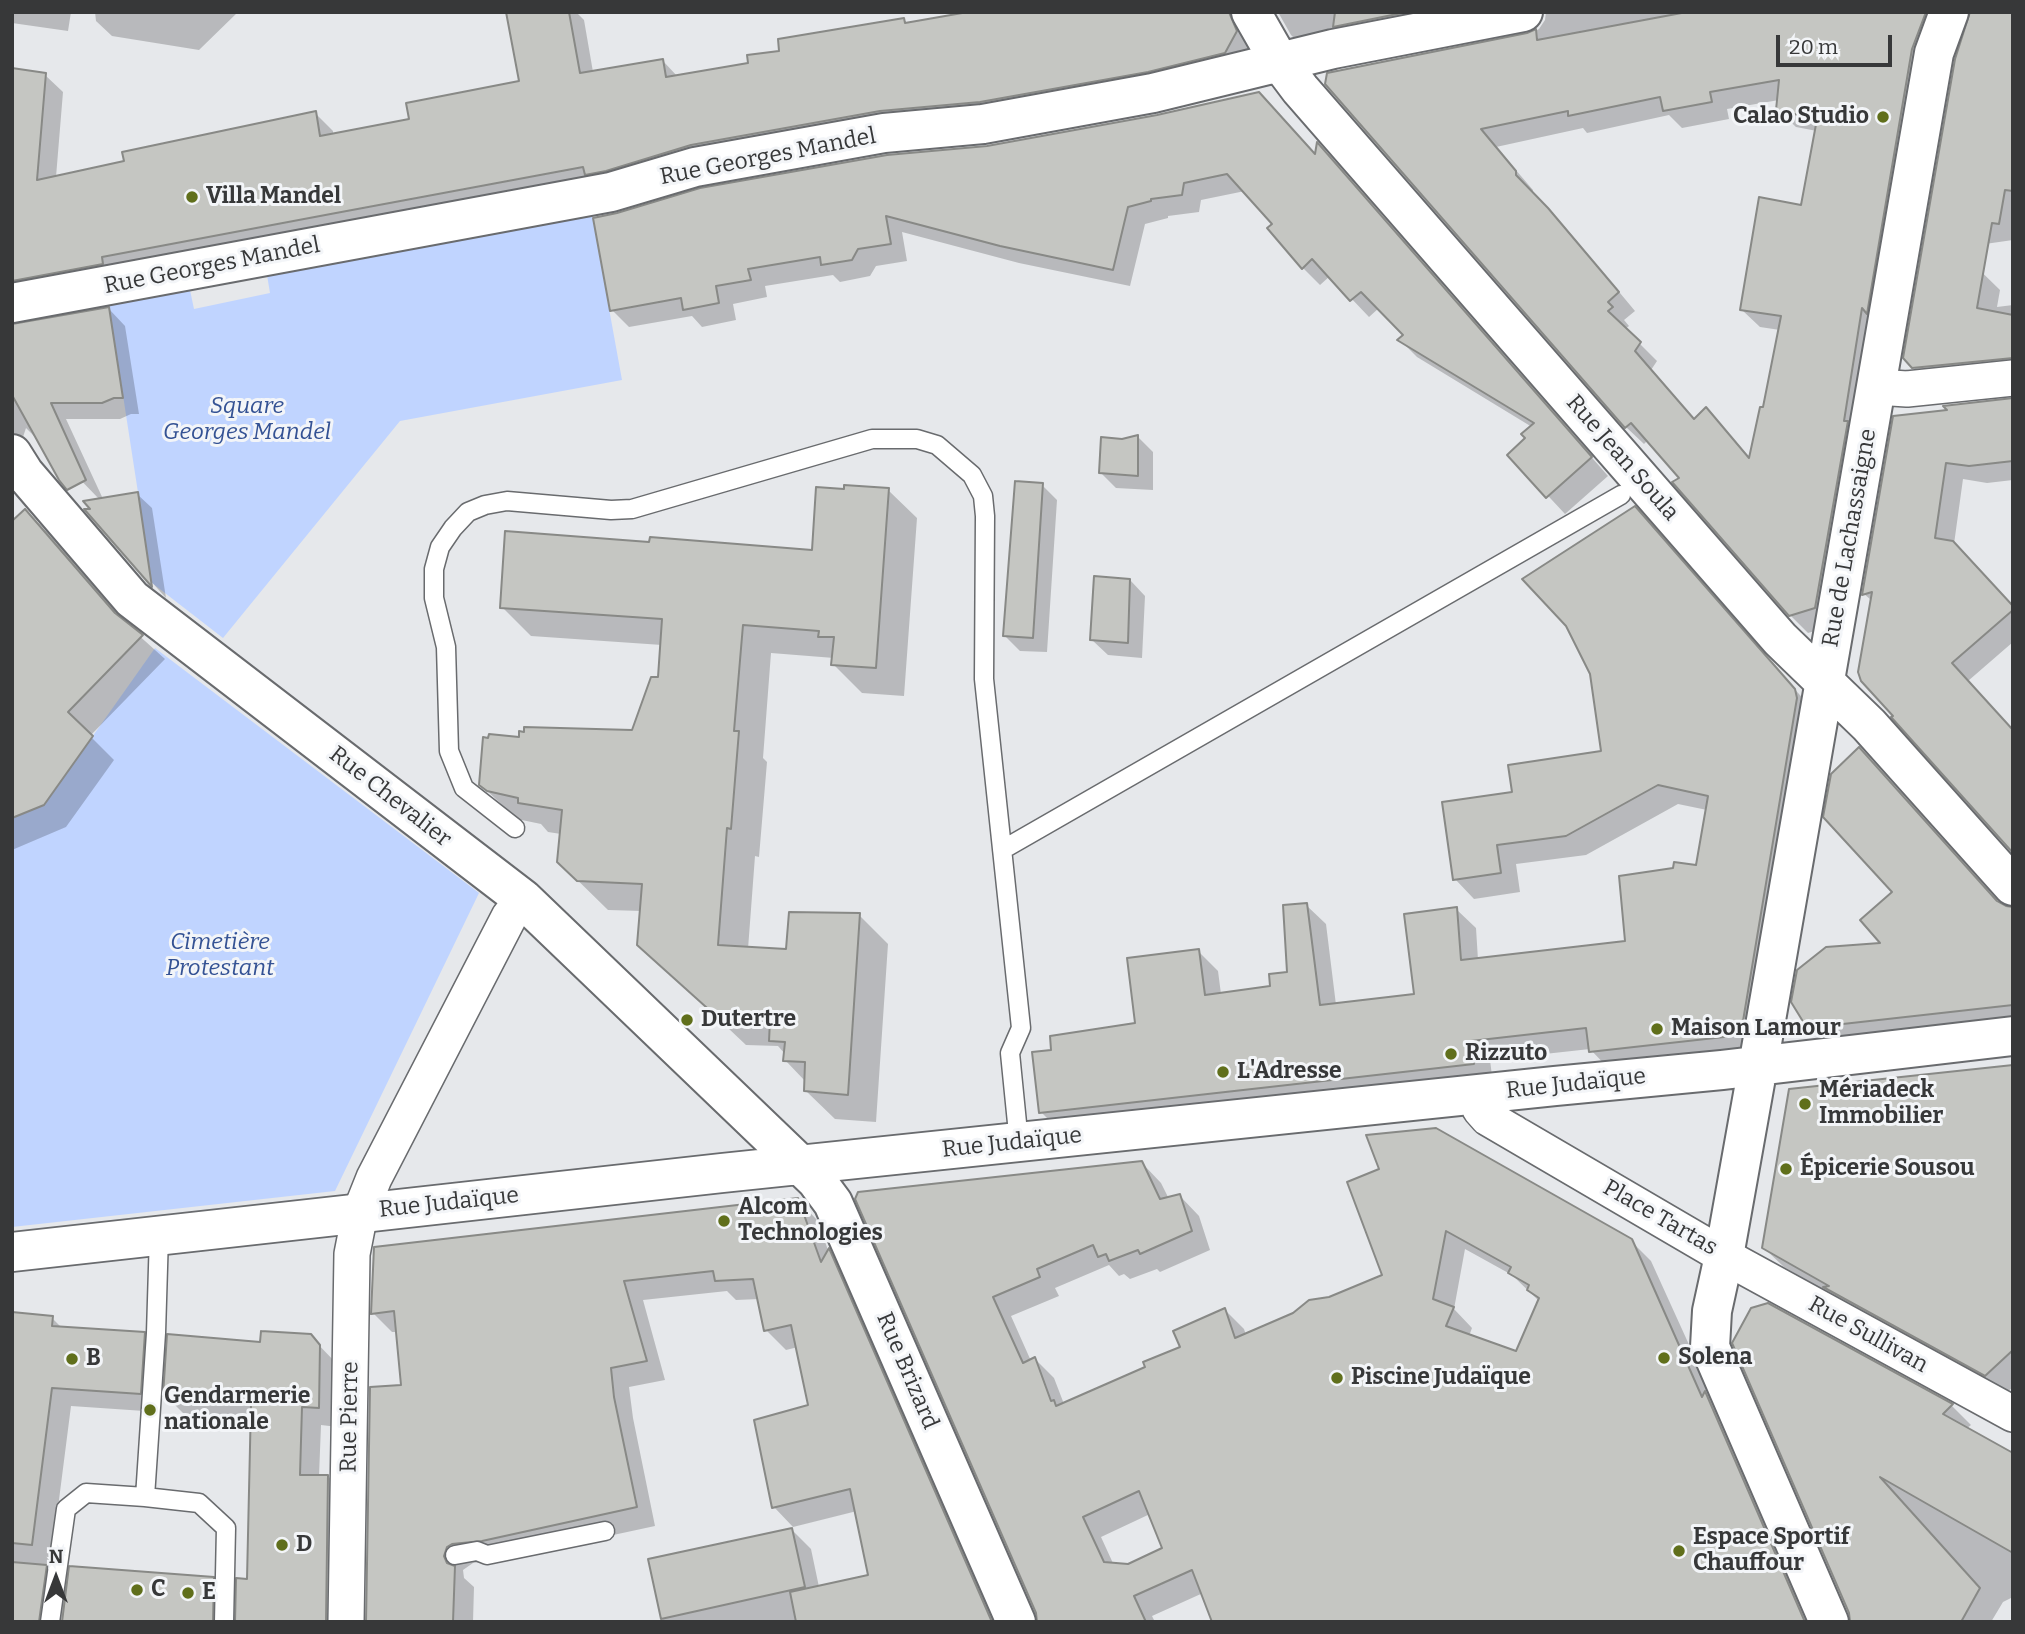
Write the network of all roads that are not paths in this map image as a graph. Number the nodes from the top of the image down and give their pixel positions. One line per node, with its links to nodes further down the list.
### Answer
1 (1251, 12): 4 (street, Rue Jean Soula)
2 (1523, 12): 4 (street, Rue Georges Mandel)
3 (1950, 12): 7 (street, Rue de Lachassaigne)
4 (1279, 61): 5 (street, Rue Georges Mandel); 10 (street, Rue Jean Soula)
5 (12, 303)
6 (2013, 378): 7 (street)
7 (1876, 387): 10 (street, Rue de Lachassaigne)
8 (16, 470): 14 (street, Rue Chevalier)
9 (1621, 495): 12 (lane)
10 (1824, 684): 13 (street, Rue Jean Soula); 16 (street, Rue de Lachassaigne)
11 (514, 828): 12 (lane)
12 (1002, 850): 19 (lane)
13 (2013, 886)
14 (523, 899): 18 (street, Rue Chevalier); 21 (street, Rue Pierre)
15 (2013, 1037): 16 (street, Rue Judaïque)
16 (1758, 1066): 17 (street, Rue Judaïque); 24 (street, Place Tartas)
17 (1478, 1094): 19 (street, Rue Judaïque); 24 (street, Place Tartas)
18 (771, 1139): 20 (street, Rue Brizard)
19 (1019, 1143): 20 (street, Rue Judaïque)
20 (800, 1166): 21 (street, Rue Judaïque); 32 (street, Rue Brizard)
21 (360, 1213): 22 (street, Rue Judaïque); 31 (street, Rue Pierre)
22 (159, 1235): 23 (street, Rue Judaïque); 26 (lane)
23 (12, 1252)
24 (1724, 1256): 25 (street, Rue Sullivan); 33 (street)
25 (2008, 1402)
26 (145, 1497): 29 (lane); 30 (lane)
27 (605, 1531): 28 (lane)
28 (455, 1555)
29 (50, 1622)
30 (224, 1622)
31 (346, 1622)
32 (1016, 1622)
33 (1829, 1622)

